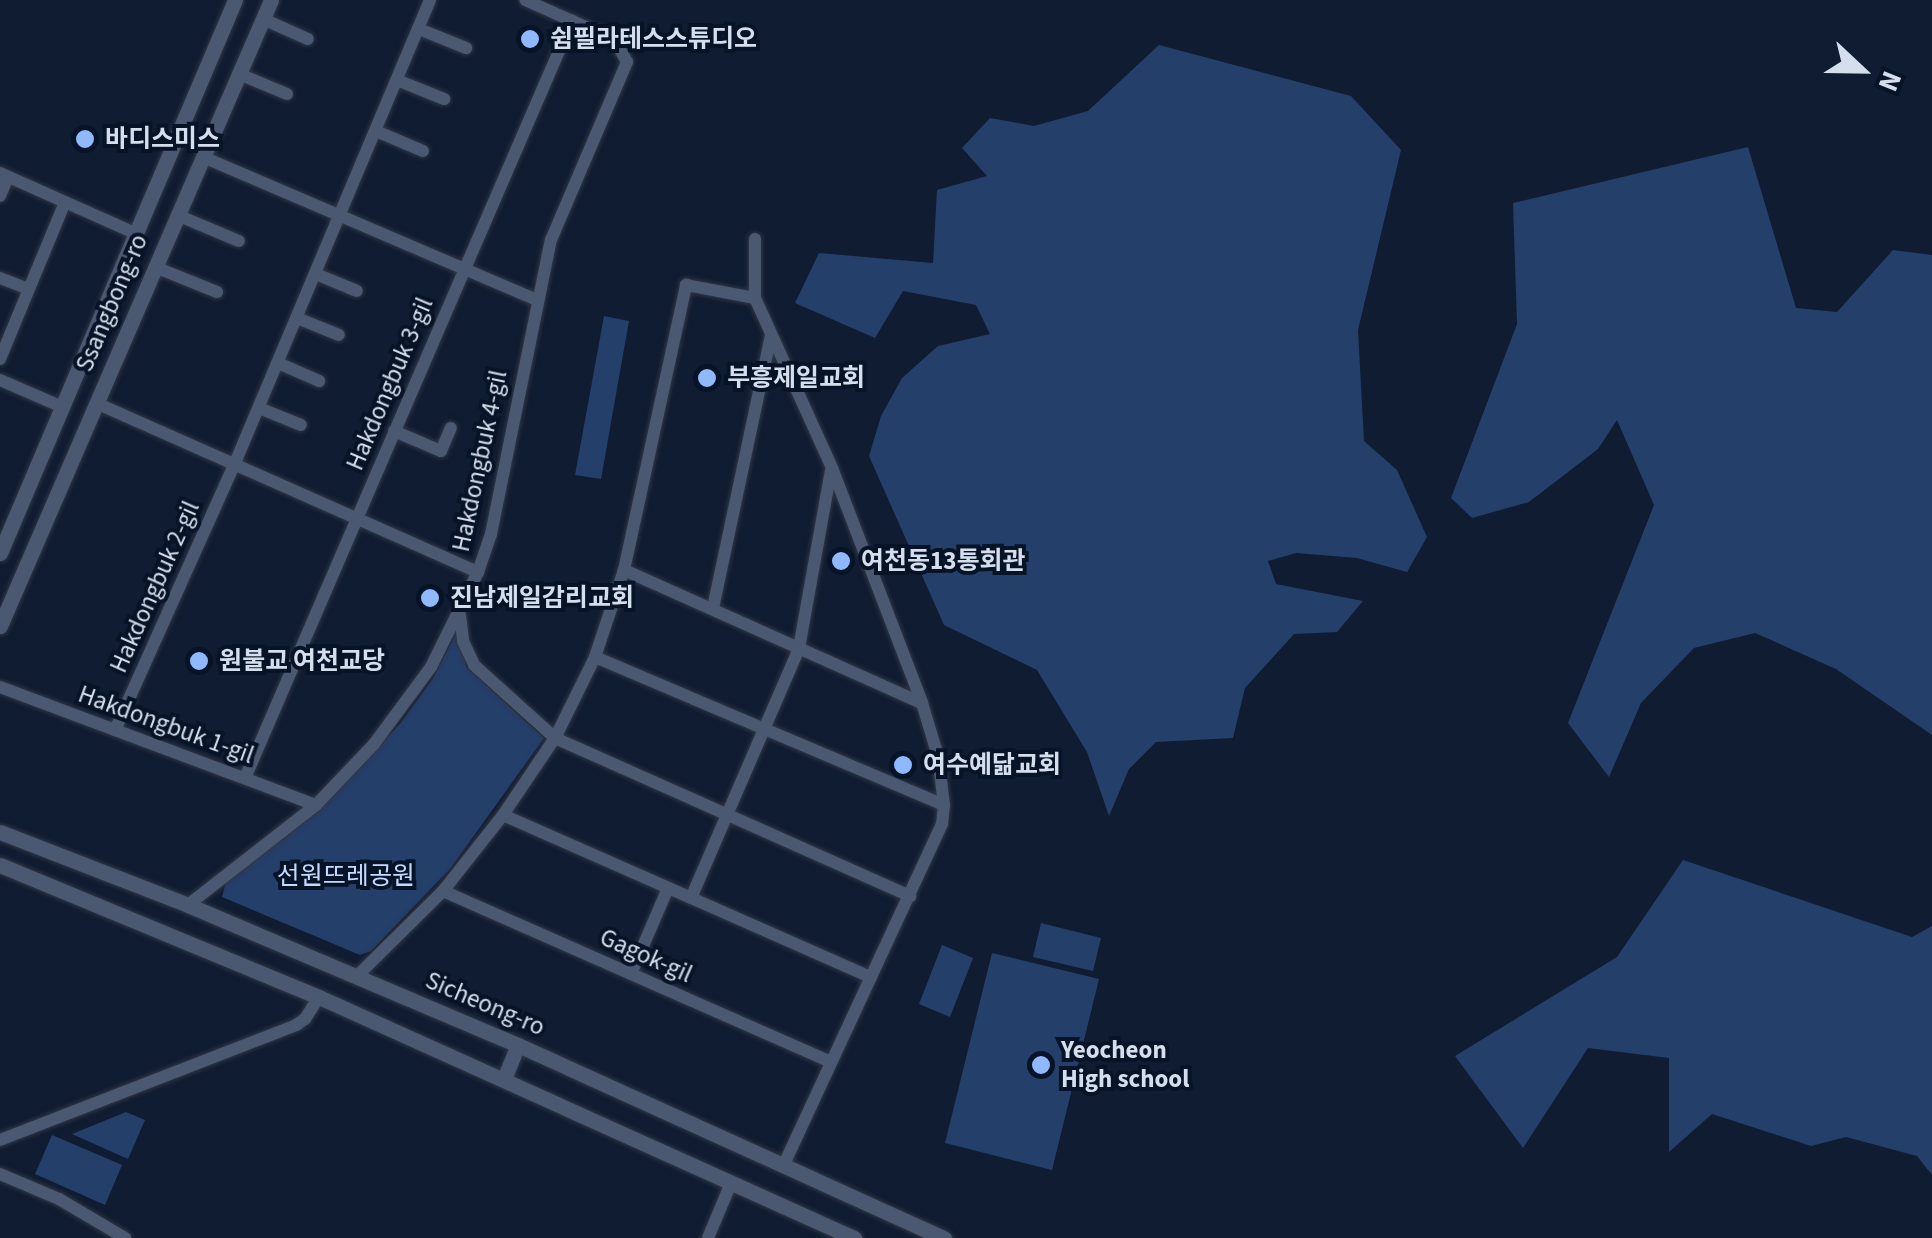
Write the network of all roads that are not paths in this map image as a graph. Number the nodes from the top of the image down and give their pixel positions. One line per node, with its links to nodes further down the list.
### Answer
1 (235, 0): 22 (street, Ssangbong-ro)
2 (272, 0): 5 (street, Ssangbong-ro)
3 (430, 0): 7 (street)
4 (525, 0): 6 (street, Hakdongbuk 4-gil)
5 (263, 20): 8 (street); 10 (street, Ssangbong-ro)
6 (572, 22): 26 (street); 33 (street, Hakdongbuk 4-gil)
7 (418, 28): 9 (street); 11 (street)
8 (308, 39)
9 (466, 48)
10 (239, 74): 12 (street); 16 (street, Ssangbong-ro)
11 (397, 80): 13 (street); 14 (street)
12 (287, 94)
13 (444, 100)
14 (376, 131): 15 (street); 21 (street)
15 (423, 151)
16 (203, 157): 20 (street, Ssangbong-ro); 21 (street)
17 (4, 175): 18 (street); 19 (street)
18 (0, 196)
19 (66, 202): 22 (street); 29 (street)
20 (178, 215): 24 (street); 25 (street, Ssangbong-ro)
21 (341, 215): 26 (street); 27 (street)
22 (136, 233): 42 (street, Ssangbong-ro)
23 (756, 239): 32 (street)
24 (239, 241)
25 (155, 266): 31 (street); 41 (street, Ssangbong-ro)
26 (464, 269): 33 (street); 46 (street, Hakdongbuk 3-gil)
27 (316, 274): 30 (street); 34 (street)
28 (0, 278): 29 (street)
29 (28, 289): 37 (street)
30 (357, 291)
31 (216, 292)
32 (755, 298): 36 (street); 51 (street)
33 (536, 300): 52 (street, Hakdongbuk 4-gil)
34 (298, 318): 35 (street); 38 (street)
35 (338, 335)
36 (771, 336): 48 (street); 53 (street)
37 (0, 359)
38 (278, 363): 40 (street); 43 (street)
39 (0, 380): 42 (street)
40 (319, 381)
41 (96, 402): 47 (street); 55 (street, Ssangbong-ro)
42 (62, 406): 50 (street, Ssangbong-ro)
43 (259, 408): 44 (street); 47 (street)
44 (301, 426)
45 (452, 428): 46 (street)
46 (394, 431): 49 (street, Hakdongbuk 3-gil)
47 (235, 463): 49 (street); 60 (street, Hakdongbuk 2-gil)
48 (832, 468): 56 (street); 59 (street)
49 (357, 516): 52 (street); 63 (street)
50 (0, 553)
51 (624, 570): 53 (street); 57 (street)
52 (478, 572): 54 (street, Hakdongbuk 4-gil)
53 (714, 608): 56 (street)
54 (460, 615): 62 (street); 64 (street, Hakdongbuk 4-gil)
55 (0, 626)
56 (800, 648): 59 (street); 61 (street)
57 (595, 656): 61 (street); 62 (street)
58 (0, 687): 60 (street, Hakdongbuk 1-gil)
59 (922, 703): 65 (street)
60 (115, 730): 63 (street, Hakdongbuk 1-gil)
61 (767, 732): 65 (street); 67 (street)
62 (555, 738): 66 (street); 67 (street)
63 (245, 778): 64 (street, Hakdongbuk 1-gil)
64 (316, 805): 74 (street, Hakdongbuk 4-gil)
65 (944, 805): 72 (street)
66 (502, 815): 70 (street); 71 (street)
67 (728, 815): 72 (street); 73 (street)
68 (0, 832): 74 (street, Sicheong-ro)
69 (0, 865): 78 (street)
70 (668, 888): 73 (street); 75 (street)
71 (443, 891): 75 (street, Gagok-gil); 76 (street)
72 (910, 896): 77 (street)
73 (691, 898): 77 (street)
74 (188, 905): 76 (street, Sicheong-ro)
75 (631, 974): 80 (street, Gagok-gil)
76 (357, 976): 79 (street, Sicheong-ro)
77 (872, 978): 80 (street)
78 (319, 997): 81 (street); 82 (street)
79 (518, 1044): 81 (street); 83 (street, Sicheong-ro)
80 (831, 1062): 83 (street)
81 (504, 1079): 85 (street)
82 (0, 1140)
83 (783, 1166): 89 (street, Sicheong-ro)
84 (0, 1174): 86 (street)
85 (731, 1183): 87 (street); 88 (street)
86 (125, 1238)
87 (708, 1238)
88 (854, 1238)
89 (944, 1238)

